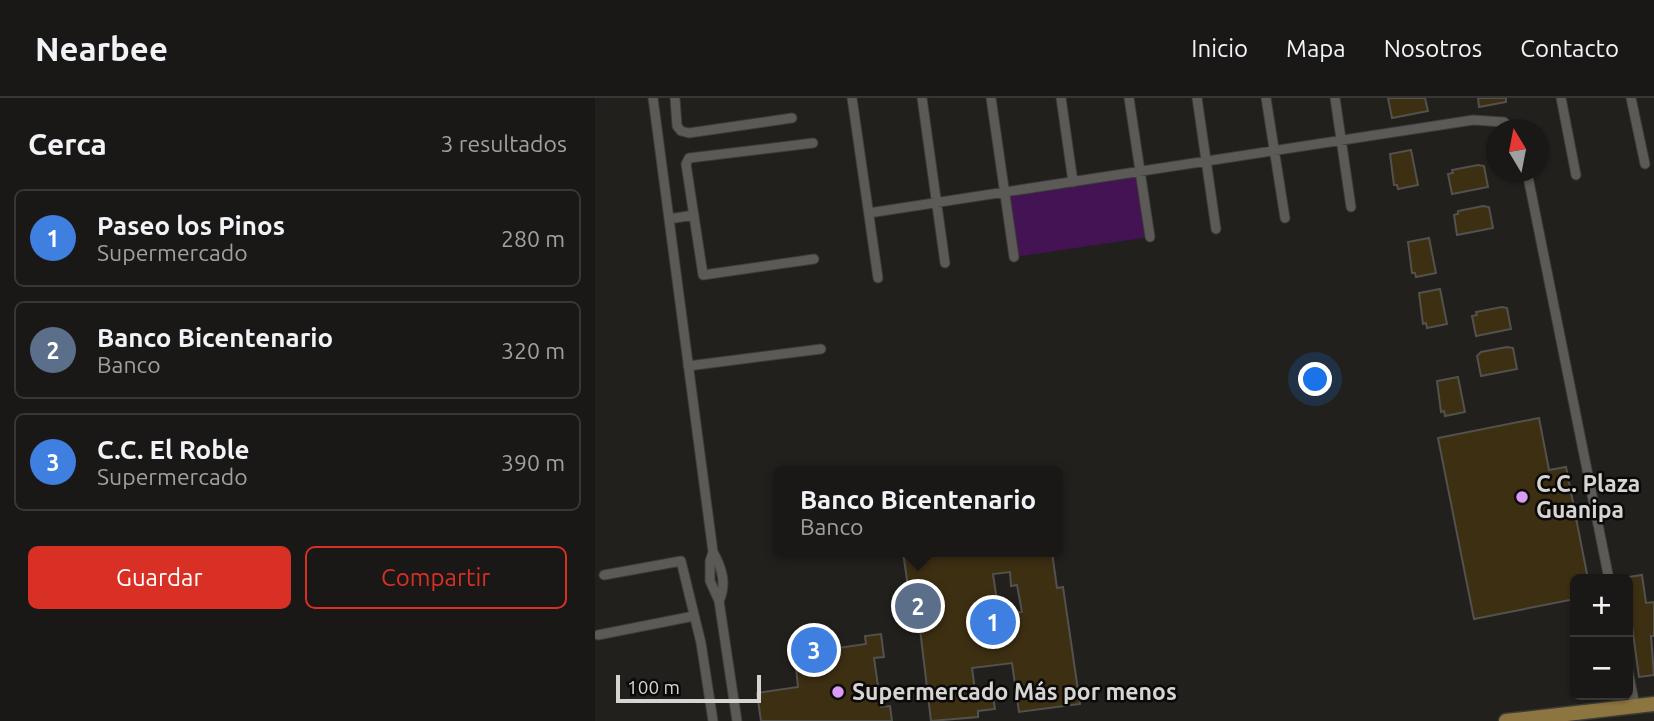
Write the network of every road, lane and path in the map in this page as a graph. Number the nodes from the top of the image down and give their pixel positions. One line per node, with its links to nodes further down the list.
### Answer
1 (653, 98): 30 (street)
2 (675, 98): 13 (street)
3 (852, 98): 27 (street)
4 (922, 98): 25 (street)
5 (991, 98): 24 (street)
6 (1061, 98): 22 (street)
7 (1129, 98): 20 (street)
8 (1197, 98): 18 (street)
9 (1266, 98): 17 (street)
10 (1335, 98): 15 (street)
11 (1561, 98): 21 (street)
12 (1631, 98): 19 (street)
13 (792, 118)
14 (1486, 119): 15 (street)
15 (1341, 141): 17 (street); 26 (street)
16 (813, 142): 28 (street)
17 (1274, 151): 18 (street); 29 (street)
18 (1206, 162): 20 (street); 31 (street)
19 (1645, 164)
20 (1140, 172): 22 (street); 32 (street)
21 (1576, 175)
22 (1073, 182): 24 (street)
23 (1529, 182): 39 (street)
24 (1004, 192): 25 (street); 33 (street)
25 (937, 202): 27 (street); 35 (street)
26 (1351, 208)
27 (869, 213): 36 (street)
28 (694, 215): 30 (street); 34 (street)
29 (1285, 218)
30 (669, 219): 38 (street)
31 (1216, 229)
32 (1150, 237)
33 (1014, 257)
34 (814, 259)
35 (945, 263)
36 (878, 278)
37 (821, 349): 38 (street)
38 (688, 366): 47 (street)
39 (1608, 574)
40 (604, 575): 41 (street)
41 (694, 616): 42 (street); 46 (street)
42 (598, 635)
43 (1633, 696): 45 (street)
44 (1654, 704): 45 (main road)
45 (1635, 706): 48 (main road)
46 (713, 721)
47 (737, 721)
48 (1506, 721)

